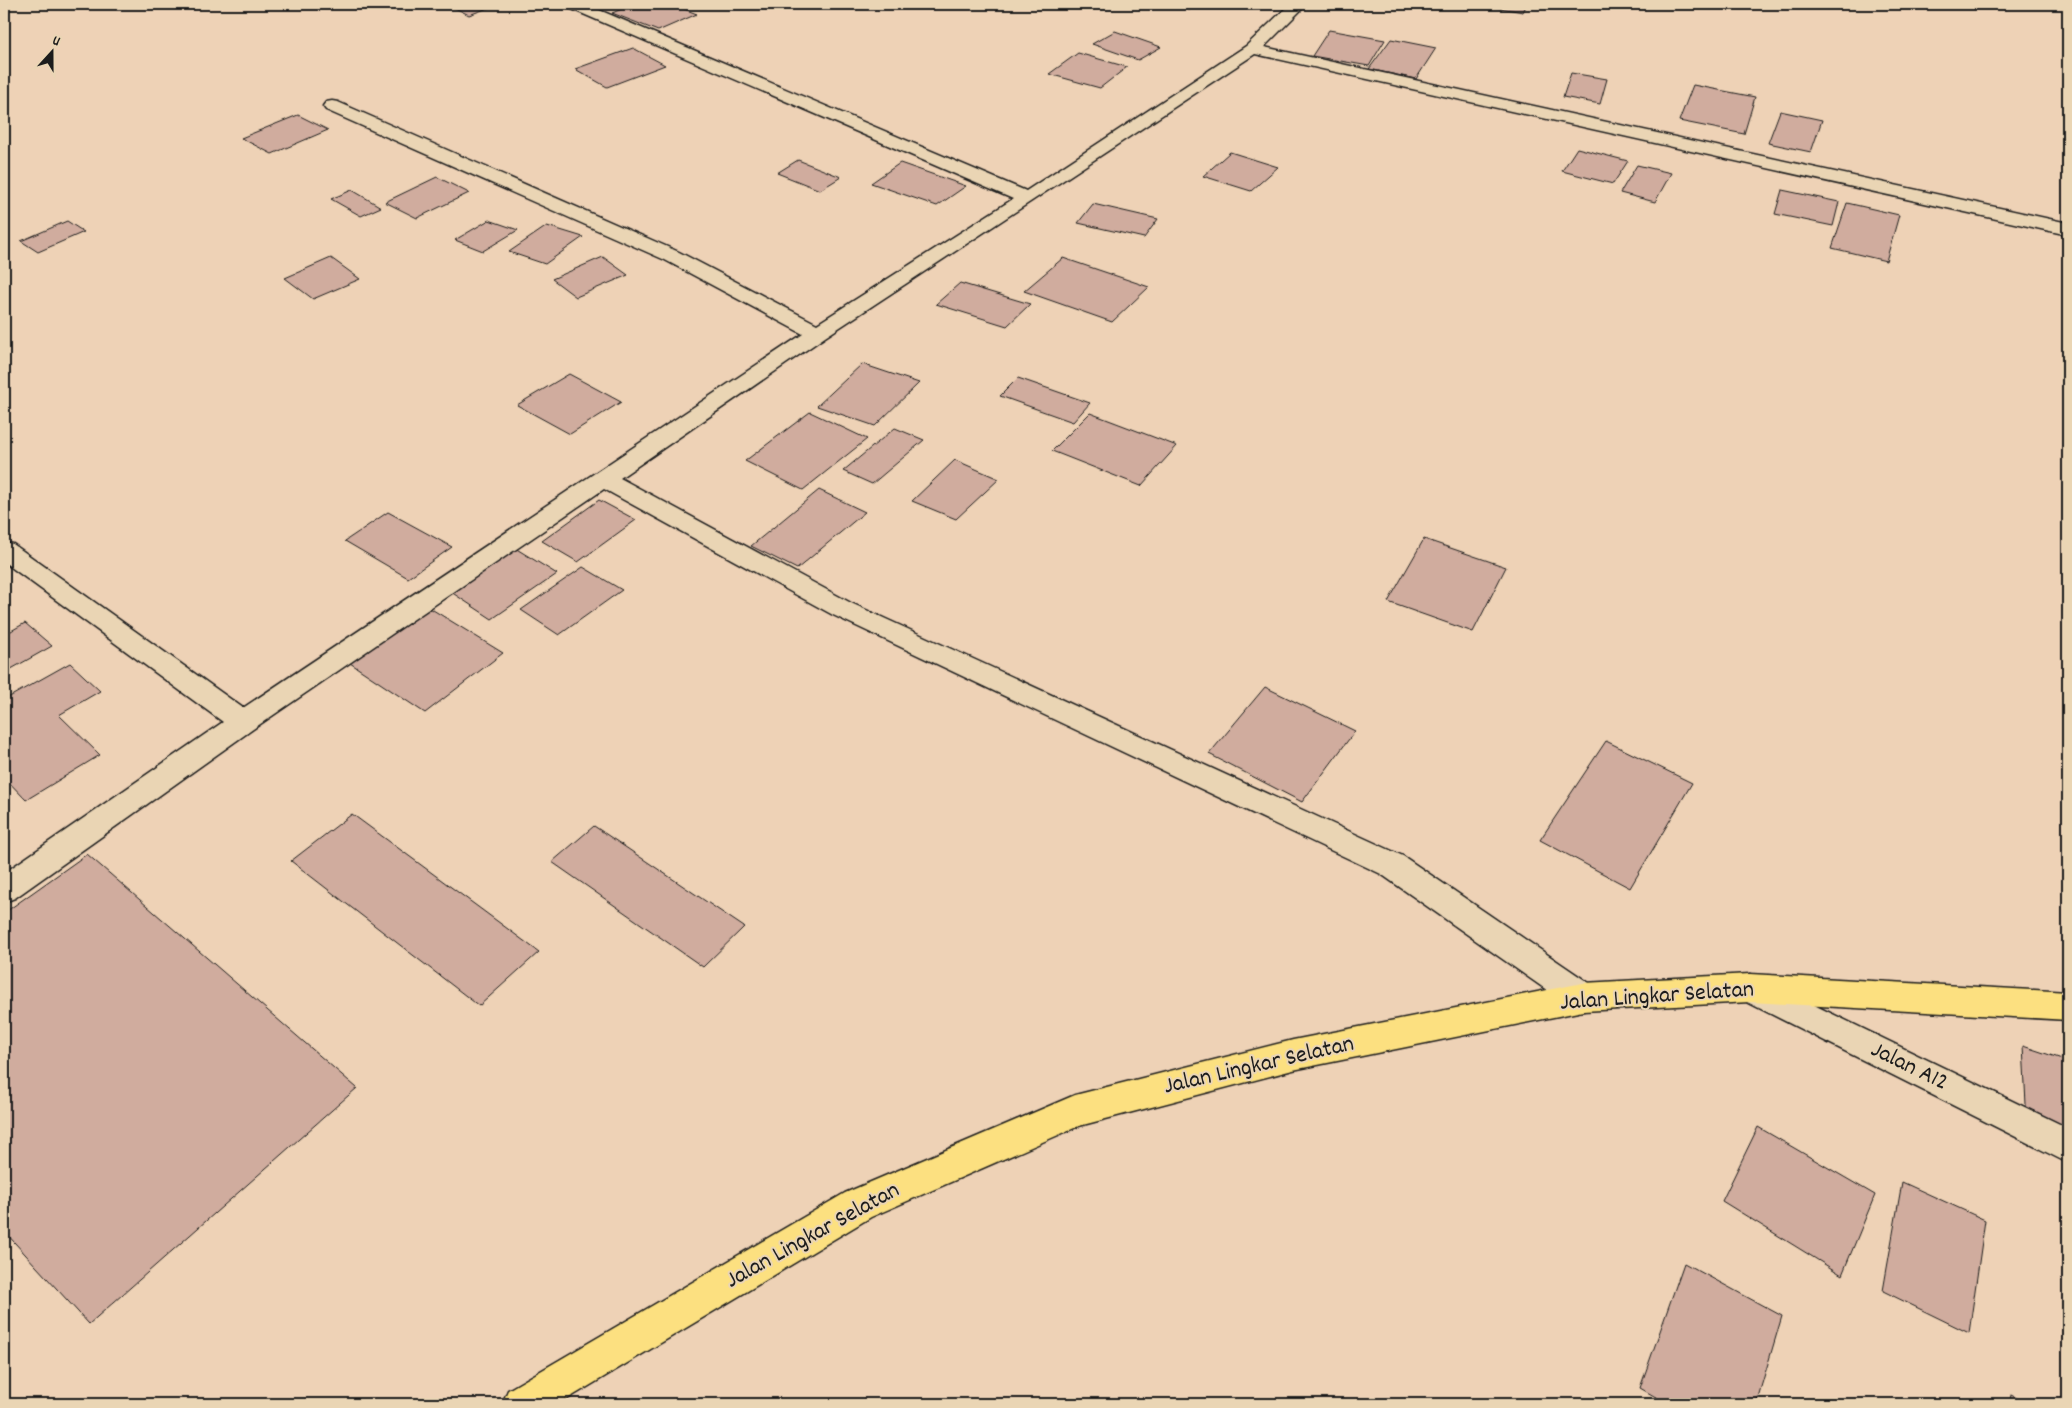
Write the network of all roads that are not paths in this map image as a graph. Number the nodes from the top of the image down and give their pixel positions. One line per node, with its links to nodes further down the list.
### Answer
1 (572, 4): 5 (street)
2 (1299, 4): 3 (street)
3 (1252, 49): 5 (street); 6 (street)
4 (332, 106): 7 (street)
5 (1027, 198): 7 (street)
6 (2068, 229)
7 (818, 333): 8 (street)
8 (602, 478): 10 (street); 13 (street)
9 (4, 550): 10 (street)
10 (243, 722): 11 (street)
11 (4, 889)
12 (1750, 988): 13 (highway, Jalan Lingkar Selatan); 14 (highway, Jalan Lingkar Selatan); 15 (street, Jalan A12)
13 (1583, 998): 16 (highway, Jalan Lingkar Selatan)
14 (2068, 1006)
15 (2068, 1146)
16 (522, 1404)

